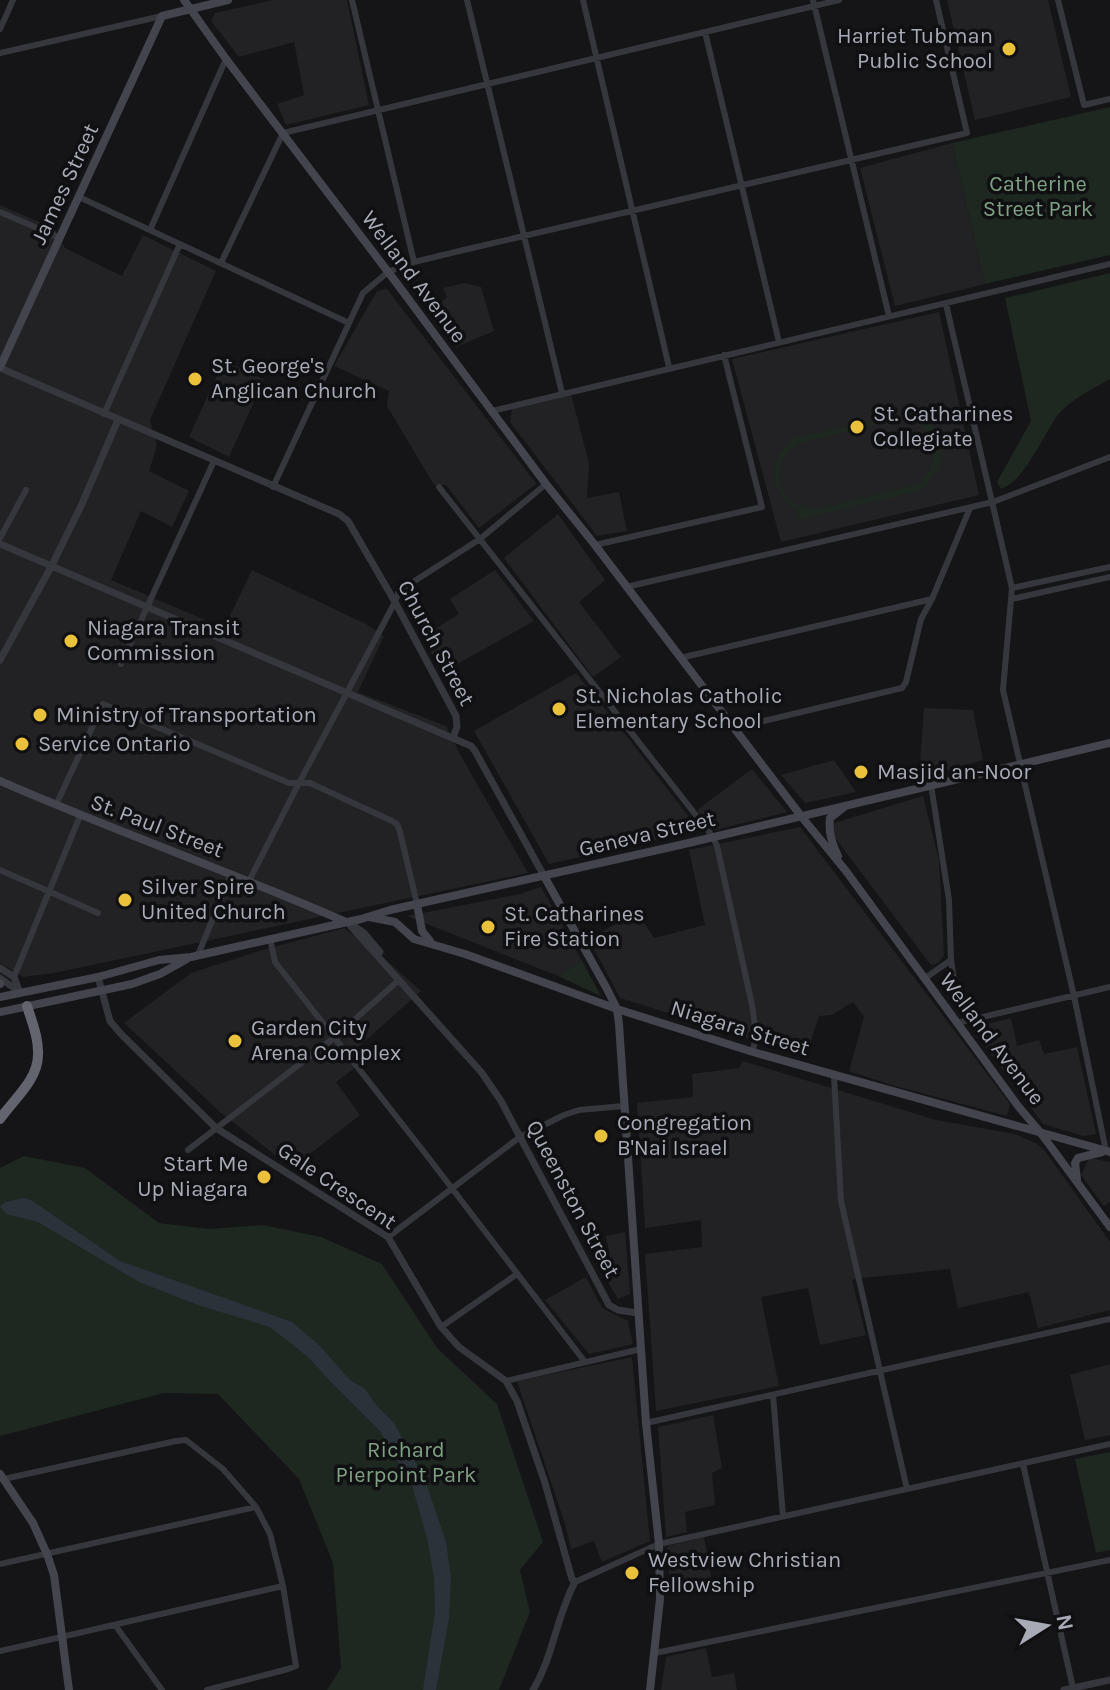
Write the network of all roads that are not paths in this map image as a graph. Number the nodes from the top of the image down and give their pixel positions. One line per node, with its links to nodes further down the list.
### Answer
1 (13, 0): 13 (street)
2 (184, 0): 11 (main road, Welland Avenue)
3 (228, 0): 11 (main road)
4 (352, 0): 20 (street)
5 (467, 0): 18 (street)
6 (583, 0): 16 (street)
7 (839, 0): 10 (street)
8 (936, 0): 22 (street)
9 (1058, 0): 19 (street)
10 (814, 3): 14 (street); 22 (street)
11 (190, 9): 12 (main road); 17 (main road, Welland Avenue)
12 (162, 16): 15 (street); 24 (main road, James Street)
13 (0, 29)
14 (705, 32): 16 (street); 23 (street)
15 (0, 53)
16 (597, 58): 18 (street); 25 (street)
17 (226, 59): 21 (main road, Welland Avenue); 27 (street)
18 (487, 84): 20 (street); 28 (street)
19 (1110, 99)
20 (378, 110): 21 (street); 31 (street)
21 (283, 133): 32 (street); 34 (main road, Welland Avenue)
22 (852, 160): 23 (street); 36 (street)
23 (742, 186): 25 (street); 38 (street)
24 (79, 197): 27 (street); 29 (main road, James Street)
25 (633, 211): 28 (street); 40 (street)
26 (0, 212): 29 (street)
27 (150, 230): 30 (street)
28 (523, 237): 31 (street); 42 (street)
29 (60, 238): 41 (main road, James Street)
30 (180, 244): 32 (street); 44 (street)
31 (414, 262): 34 (street)
32 (221, 263): 37 (street)
33 (1110, 264): 35 (street)
34 (388, 272): 37 (street); 43 (main road, Welland Avenue)
35 (946, 304): 36 (street); 52 (street)
36 (889, 316): 38 (street)
37 (349, 323): 49 (street)
38 (779, 342): 39 (street)
39 (724, 355): 40 (street); 57 (street)
40 (669, 367): 42 (street)
41 (0, 368): 44 (street, Church Street)
42 (562, 393): 43 (street)
43 (492, 411): 48 (main road, Welland Avenue)
44 (104, 414): 45 (street, Church Street)
45 (118, 420): 47 (street, Church Street); 58 (street)
46 (1110, 457): 52 (street)
47 (214, 461): 49 (street, Church Street); 66 (street)
48 (546, 484): 55 (street); 57 (main road, Welland Avenue)
49 (273, 487): 65 (street, Church Street)
50 (439, 487): 55 (street)
51 (26, 490): 54 (street)
52 (993, 502): 53 (street); 62 (street)
53 (970, 508): 61 (street); 63 (street)
54 (0, 538)
55 (480, 539): 65 (street); 82 (street)
56 (0, 544): 58 (street)
57 (595, 545): 61 (main road, Welland Avenue)
58 (51, 567): 66 (street); 68 (street)
59 (1110, 567): 62 (street)
60 (1110, 577): 64 (street)
61 (626, 587): 67 (main road, Welland Avenue)
62 (1012, 588): 64 (street)
63 (932, 599): 67 (street); 71 (street)
64 (1012, 599): 74 (street)
65 (395, 602): 70 (street); 72 (street, Church Street)
66 (147, 607): 69 (street); 70 (street)
67 (680, 658): 71 (main road, Welland Avenue)
68 (0, 660)
69 (121, 664)
70 (347, 692): 72 (street); 76 (street)
71 (734, 728): 81 (main road, Welland Avenue)
72 (453, 737): 86 (street, Church Street)
73 (1110, 743): 74 (main road, Geneva Street)
74 (1019, 764): 77 (main road, Geneva Street); 107 (street)
75 (0, 781): 79 (main road, St. Paul Street)
76 (299, 783): 79 (street); 87 (street); 89 (street)
77 (931, 785): 78 (main road, Geneva Street); 96 (street)
78 (848, 804): 81 (main road, Geneva Street); 84 (main road)
79 (56, 805): 80 (main road, St. Paul Street)
80 (80, 816): 85 (main road, St. Paul Street); 88 (street)
81 (801, 816): 82 (main road, Geneva Street); 84 (main road, Welland Avenue)
82 (713, 837): 86 (main road, Geneva Street); 114 (street)
83 (0, 870): 88 (street)
84 (846, 871): 100 (main road, Welland Avenue)
85 (231, 874): 87 (main road, St. Paul Street); 95 (street)
86 (544, 876): 89 (main road, Geneva Street); 110 (main road, Church Street)
87 (249, 881): 92 (main road, St. Paul Street)
88 (49, 891): 90 (street); 98 (street)
89 (417, 904): 91 (main road, Geneva Street); 94 (main road)
90 (98, 913)
91 (369, 917): 92 (main road, Geneva Street); 94 (main road, Niagara Street)
92 (347, 922): 93 (main road, Geneva Street); 101 (street, Queenston Street)
93 (270, 938): 95 (main road, Geneva Street); 113 (street)
94 (434, 943): 110 (main road, Niagara Street)
95 (194, 956): 99 (main road, Geneva Street); 104 (main road, Geneva Street)
96 (951, 960): 100 (street); 106 (street)
97 (0, 968): 98 (street)
98 (14, 977): 105 (street)
99 (98, 977): 104 (street, Gale Crescent); 105 (main road, Geneva Street)
100 (924, 979): 112 (main road, Welland Avenue)
101 (399, 980): 113 (street); 120 (street, Queenston Street)
102 (0, 982): 105 (street)
103 (1110, 987): 107 (street)
104 (102, 991): 109 (main road, Geneva Street); 118 (street, Gale Crescent)
105 (20, 993): 108 (main road, Geneva Street); 109 (main road)
106 (956, 993)
107 (1074, 996): 112 (street); 122 (street)
108 (0, 997)
109 (27, 1006): 111 (main road, Geneva Street); 117 (highway)
110 (617, 1009): 114 (main road, Niagara Street); 116 (main road, Church Street)
111 (0, 1012)
112 (957, 1023): 119 (main road, Welland Avenue)
113 (335, 1037): 118 (street); 123 (street)
114 (753, 1052): 115 (main road, Niagara Street)
115 (834, 1076): 119 (main road, Niagara Street); 133 (street)
116 (624, 1106): 120 (street); 128 (main road, Church Street)
117 (0, 1119)
118 (216, 1128): 121 (street); 126 (street, Gale Crescent)
119 (1040, 1132): 122 (main road, Niagara Street); 124 (main road, Welland Avenue)
120 (520, 1137): 123 (street); 128 (street, Queenston Street)
121 (188, 1150)
122 (1108, 1152): 124 (main road)
123 (453, 1189): 126 (street); 127 (street)
124 (1082, 1190): 125 (main road, Welland Avenue)
125 (1110, 1227)
126 (388, 1237): 130 (street, Gale Crescent)
127 (517, 1274): 130 (street); 132 (street)
128 (638, 1313): 131 (main road)
129 (1110, 1319): 133 (street)
130 (441, 1327): 134 (street, Gale Crescent)
131 (641, 1349): 132 (street); 136 (main road)
132 (585, 1362): 134 (street)
133 (880, 1371): 135 (street); 140 (street)
134 (506, 1381): 148 (street, Gale Crescent)
135 (773, 1395): 136 (street); 142 (street)
136 (646, 1423): 143 (main road)
137 (1110, 1444): 138 (street)
138 (1023, 1464): 140 (street); 147 (street)
139 (2, 1476): 141 (street); 144 (main road)
140 (907, 1489): 142 (street)
141 (256, 1507): 144 (street); 149 (street)
142 (783, 1516): 143 (street)
143 (659, 1544): 148 (street); 153 (main road)
144 (47, 1554): 146 (street); 151 (main road)
145 (1110, 1560): 147 (street)
146 (0, 1564)
147 (1048, 1573): 153 (street); 155 (street)
148 (575, 1582): 159 (street)
149 (283, 1586): 150 (street); 158 (street)
150 (115, 1625): 151 (street); 157 (street)
151 (62, 1637): 152 (street); 156 (main road)
152 (0, 1651)
153 (655, 1653): 160 (main road)
154 (1110, 1680): 155 (street)
155 (1073, 1688): 161 (street)
156 (69, 1690)
157 (162, 1690)
158 (207, 1690)
159 (533, 1690)
160 (650, 1690)
161 (1064, 1690)

